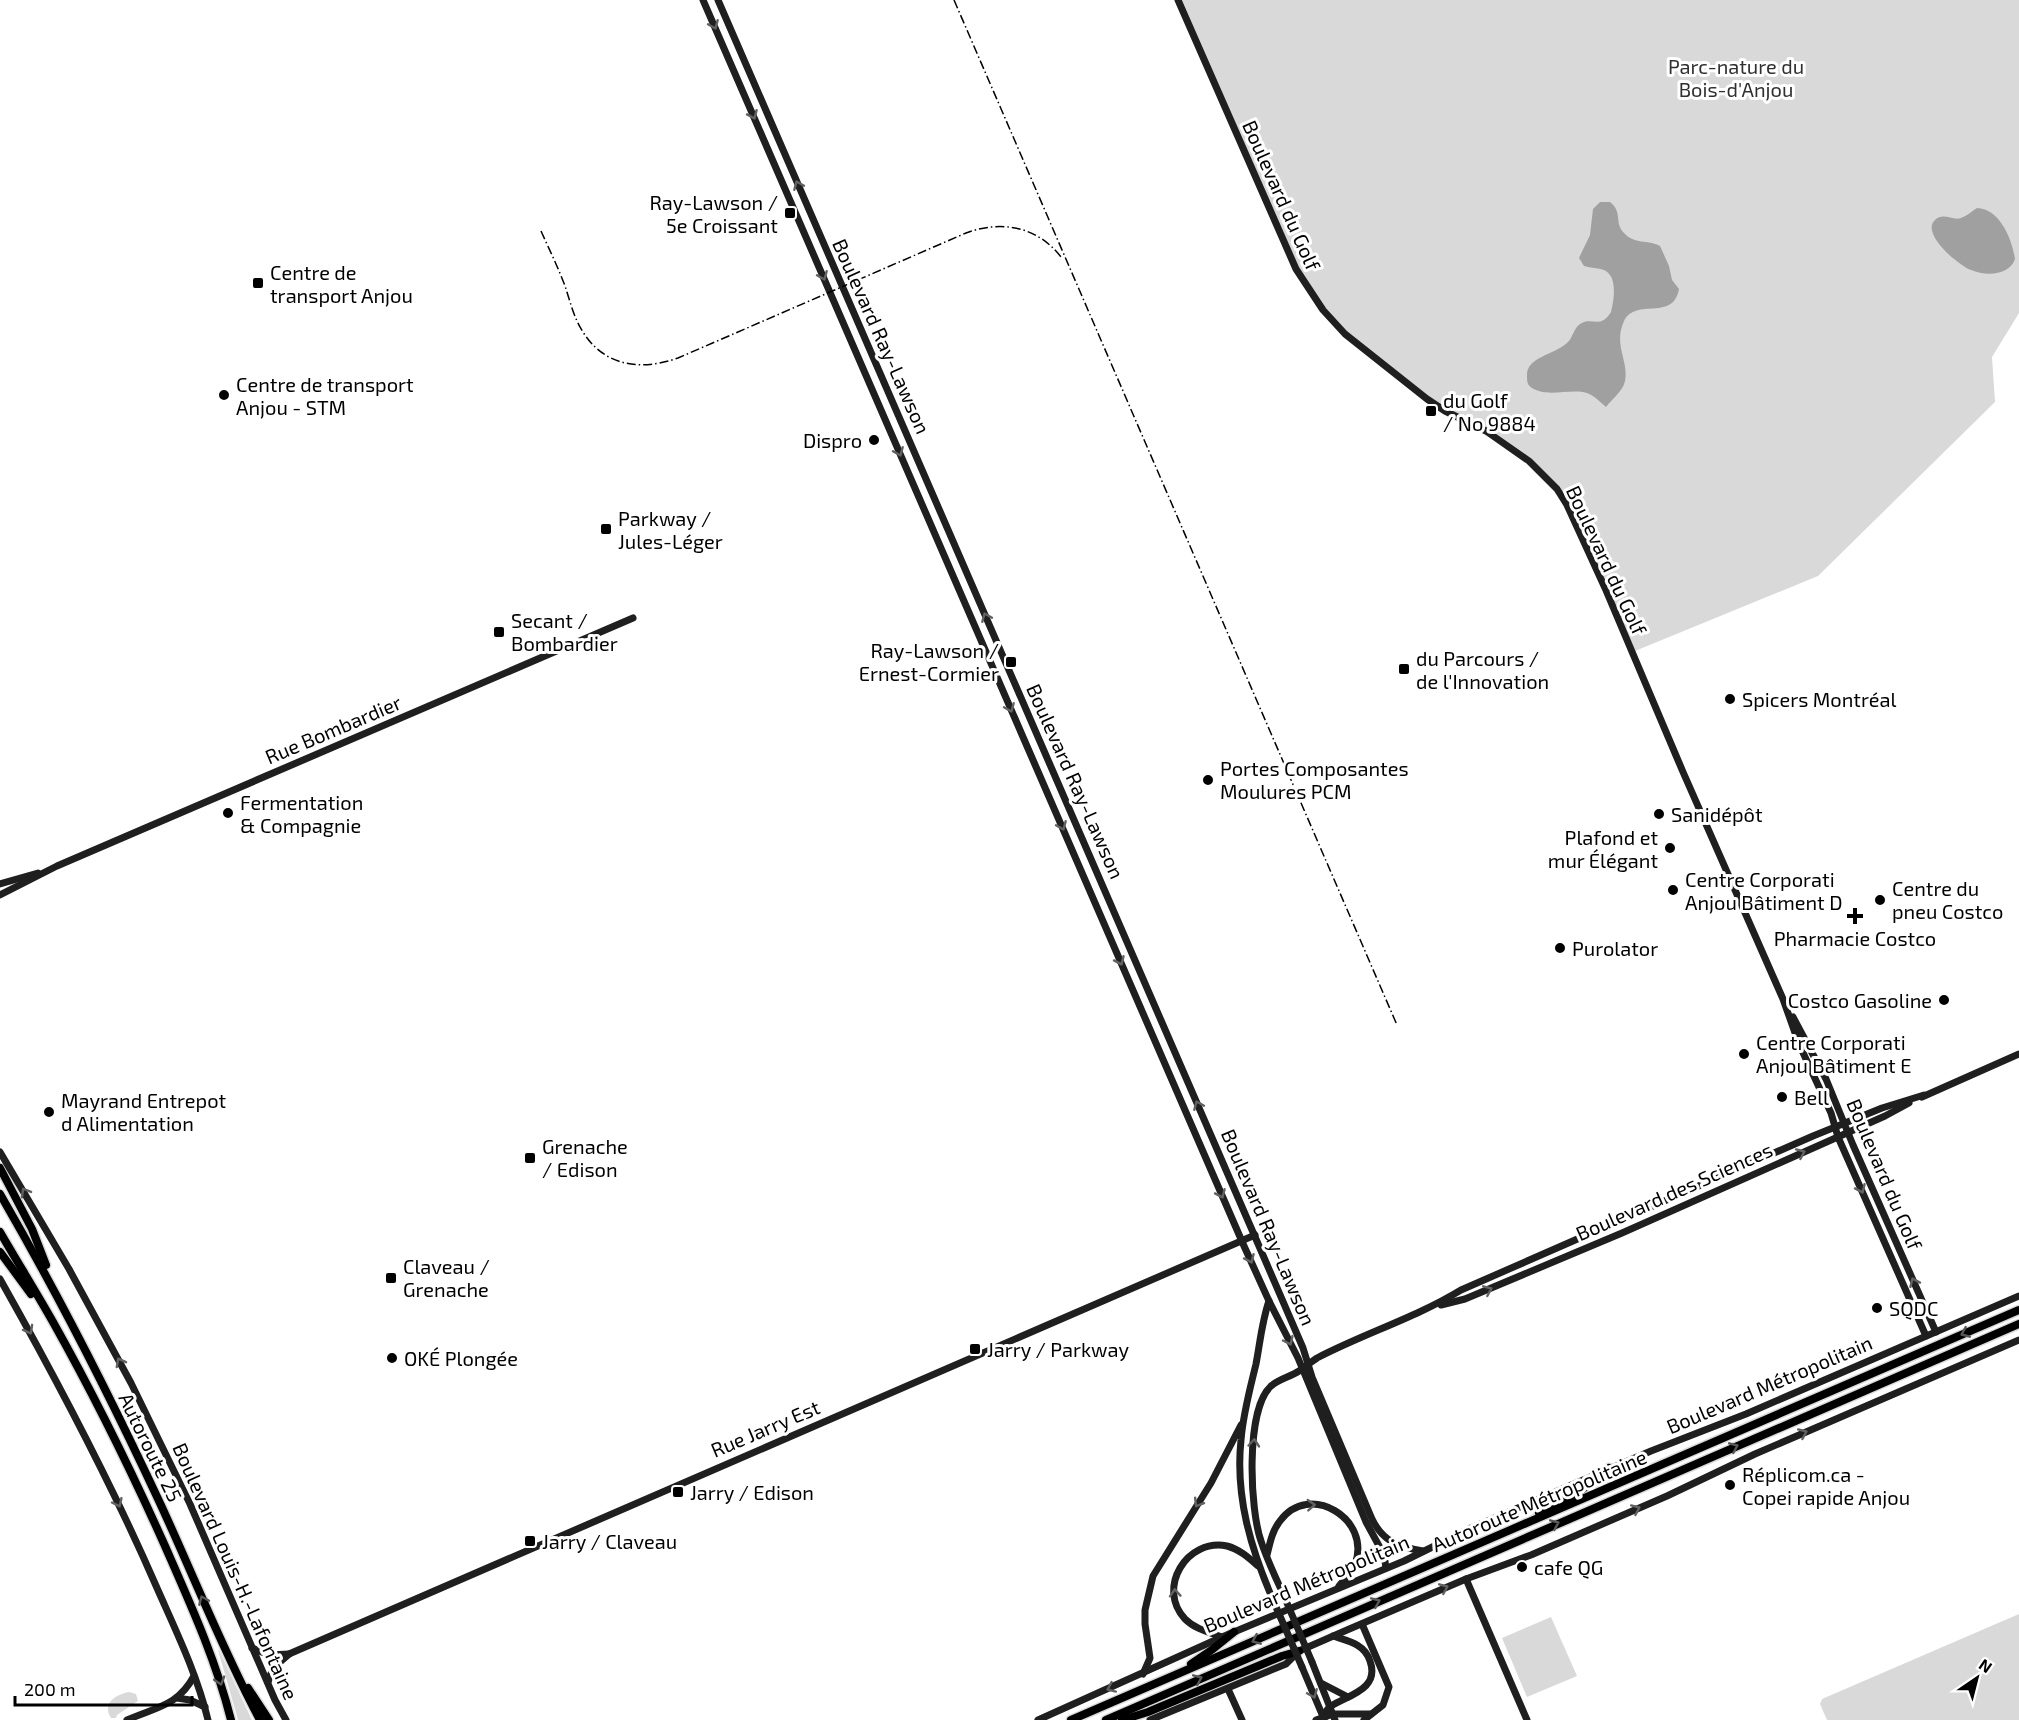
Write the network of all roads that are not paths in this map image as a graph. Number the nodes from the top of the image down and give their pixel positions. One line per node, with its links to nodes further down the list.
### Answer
1 (703, 0): 5 (street, Boulevard Ray-Lawson, one-way to 5)
2 (718, 0): 4 (street, Boulevard Ray-Lawson)
3 (1178, 0): 10 (street, Boulevard du Golf)
4 (738, 45): 5 (street); 17 (street, Boulevard Ray-Lawson, one-way to 4)
5 (725, 51): 18 (street, Boulevard Ray-Lawson, one-way to 18)
6 (633, 618): 7 (street, Rue Bombardier)
7 (47, 871): 8 (street, Rue Bombardier); 9 (street, Rue Bombardier)
8 (0, 884)
9 (0, 895)
10 (1783, 999): 13 (street, Boulevard du Golf); 14 (street, Boulevard du Golf)
11 (2019, 1054): 12 (street, Boulevard des Sciences)
12 (1924, 1095): 13 (street, Boulevard des Sciences); 15 (street, Boulevard des Sciences)
13 (1845, 1124): 14 (street, Boulevard des Sciences); 15 (street, Boulevard du Golf)
14 (1835, 1127): 16 (street, Boulevard du Golf); 30 (street, Boulevard des Sciences)
15 (1848, 1133): 16 (street, Boulevard des Sciences); 34 (street, Boulevard du Golf, one-way to 15)
16 (1838, 1137): 30 (street, Boulevard des Sciences, one-way to 16); 35 (street, Boulevard du Golf, one-way to 35)
17 (1215, 1143): 18 (street); 23 (street, Boulevard Ray-Lawson)
18 (1202, 1148): 24 (street, Boulevard Ray-Lawson, one-way to 24)
19 (0, 1152): 51 (street, Boulevard Louis-H.-Lafontaine, one-way to 19)
20 (0, 1168): 27 (highway)
21 (0, 1194): 27 (highway, Autoroute 25)
22 (0, 1232): 32 (highway, Autoroute 25)
23 (1255, 1235): 24 (street, Rue Jarry Est); 37 (street, Boulevard Ray-Lawson)
24 (1241, 1240): 29 (street, Boulevard Ray-Lawson, one-way to 29); 54 (street, Rue Jarry Est)
25 (0, 1252): 32 (highway)
26 (0, 1279): 56 (street, one-way to 56)
27 (57, 1293): 53 (highway, Autoroute 25, one-way to 27)
28 (2019, 1296): 34 (street, Boulevard Métropolitain)
29 (1269, 1301): 37 (street, Boulevard Ray-Lawson, one-way to 37); 38 (street)
30 (1432, 1308): 37 (street, Boulevard des Sciences)
31 (2019, 1310): 40 (highway, Autoroute Métropolitaine, one-way to 40)
32 (52, 1320): 69 (highway, Autoroute 25, one-way to 69)
33 (2019, 1324): 75 (highway, Autoroute Métropolitaine, one-way to 33)
34 (1936, 1332): 35 (street, Boulevard Métropolitain)
35 (1926, 1336): 39 (street, Boulevard Métropolitain)
36 (2019, 1340): 45 (street, one-way to 36)
37 (1305, 1367): 41 (street, Boulevard Ray-Lawson); 42 (street, Boulevard des Sciences, one-way to 37); 44 (street, Boulevard Ray-Lawson)
38 (1243, 1420): 43 (street); 55 (street, one-way to 55)
39 (1610, 1468): 40 (highway); 41 (street, Boulevard Métropolitain)
40 (1512, 1529): 57 (highway, Autoroute Métropolitaine, one-way to 57)
41 (1423, 1551): 44 (street, Boulevard Métropolitain)
42 (1267, 1555): 46 (street, one-way to 46); 59 (street, Boulevard des Sciences, bridge)
43 (1258, 1566): 50 (street, one-way to 43); 66 (street, one-way to 66, bridge)
44 (1386, 1568): 46 (street, Boulevard Métropolitain)
45 (1466, 1579): 47 (street, one-way to 45); 80 (street)
46 (1339, 1587): 48 (street, Boulevard Métropolitain)
47 (1362, 1624): 49 (street); 65 (street)
48 (1234, 1632): 50 (street, Boulevard Métropolitain); 57 (highway)
49 (1333, 1636): 52 (street); 61 (street)
50 (1222, 1637): 55 (street, Boulevard Métropolitain)
51 (252, 1648): 54 (street, Rue Jarry Est); 58 (street, Boulevard Louis-H.-Lafontaine)
52 (1299, 1651): 60 (street); 76 (highway)
53 (225, 1652): 70 (highway, Autoroute 25); 71 (highway)
54 (289, 1654): 58 (street, Rue Jarry Est)
55 (1143, 1674): 73 (street, Boulevard Métropolitain, one-way to 73)
56 (194, 1676): 62 (street); 63 (street)
57 (1170, 1677): 74 (highway, Autoroute Métropolitaine)
58 (268, 1682): 72 (street, Boulevard Louis-H.-Lafontaine)
59 (1321, 1683): 61 (street); 64 (street, Boulevard des Sciences)
60 (1228, 1689): 77 (street); 78 (street)
61 (1348, 1697): 64 (street)
62 (177, 1698): 63 (street); 67 (street)
63 (205, 1707): 68 (street)
64 (1332, 1714): 65 (street); 66 (street)
65 (1371, 1714): 79 (street)
66 (1321, 1719)
67 (127, 1720)
68 (208, 1720)
69 (231, 1720)
70 (260, 1720)
71 (269, 1720)
72 (286, 1720)
73 (1038, 1720)
74 (1071, 1720)
75 (1106, 1720)
76 (1122, 1720)
77 (1150, 1720)
78 (1242, 1720)
79 (1364, 1720)
80 (1527, 1720)

